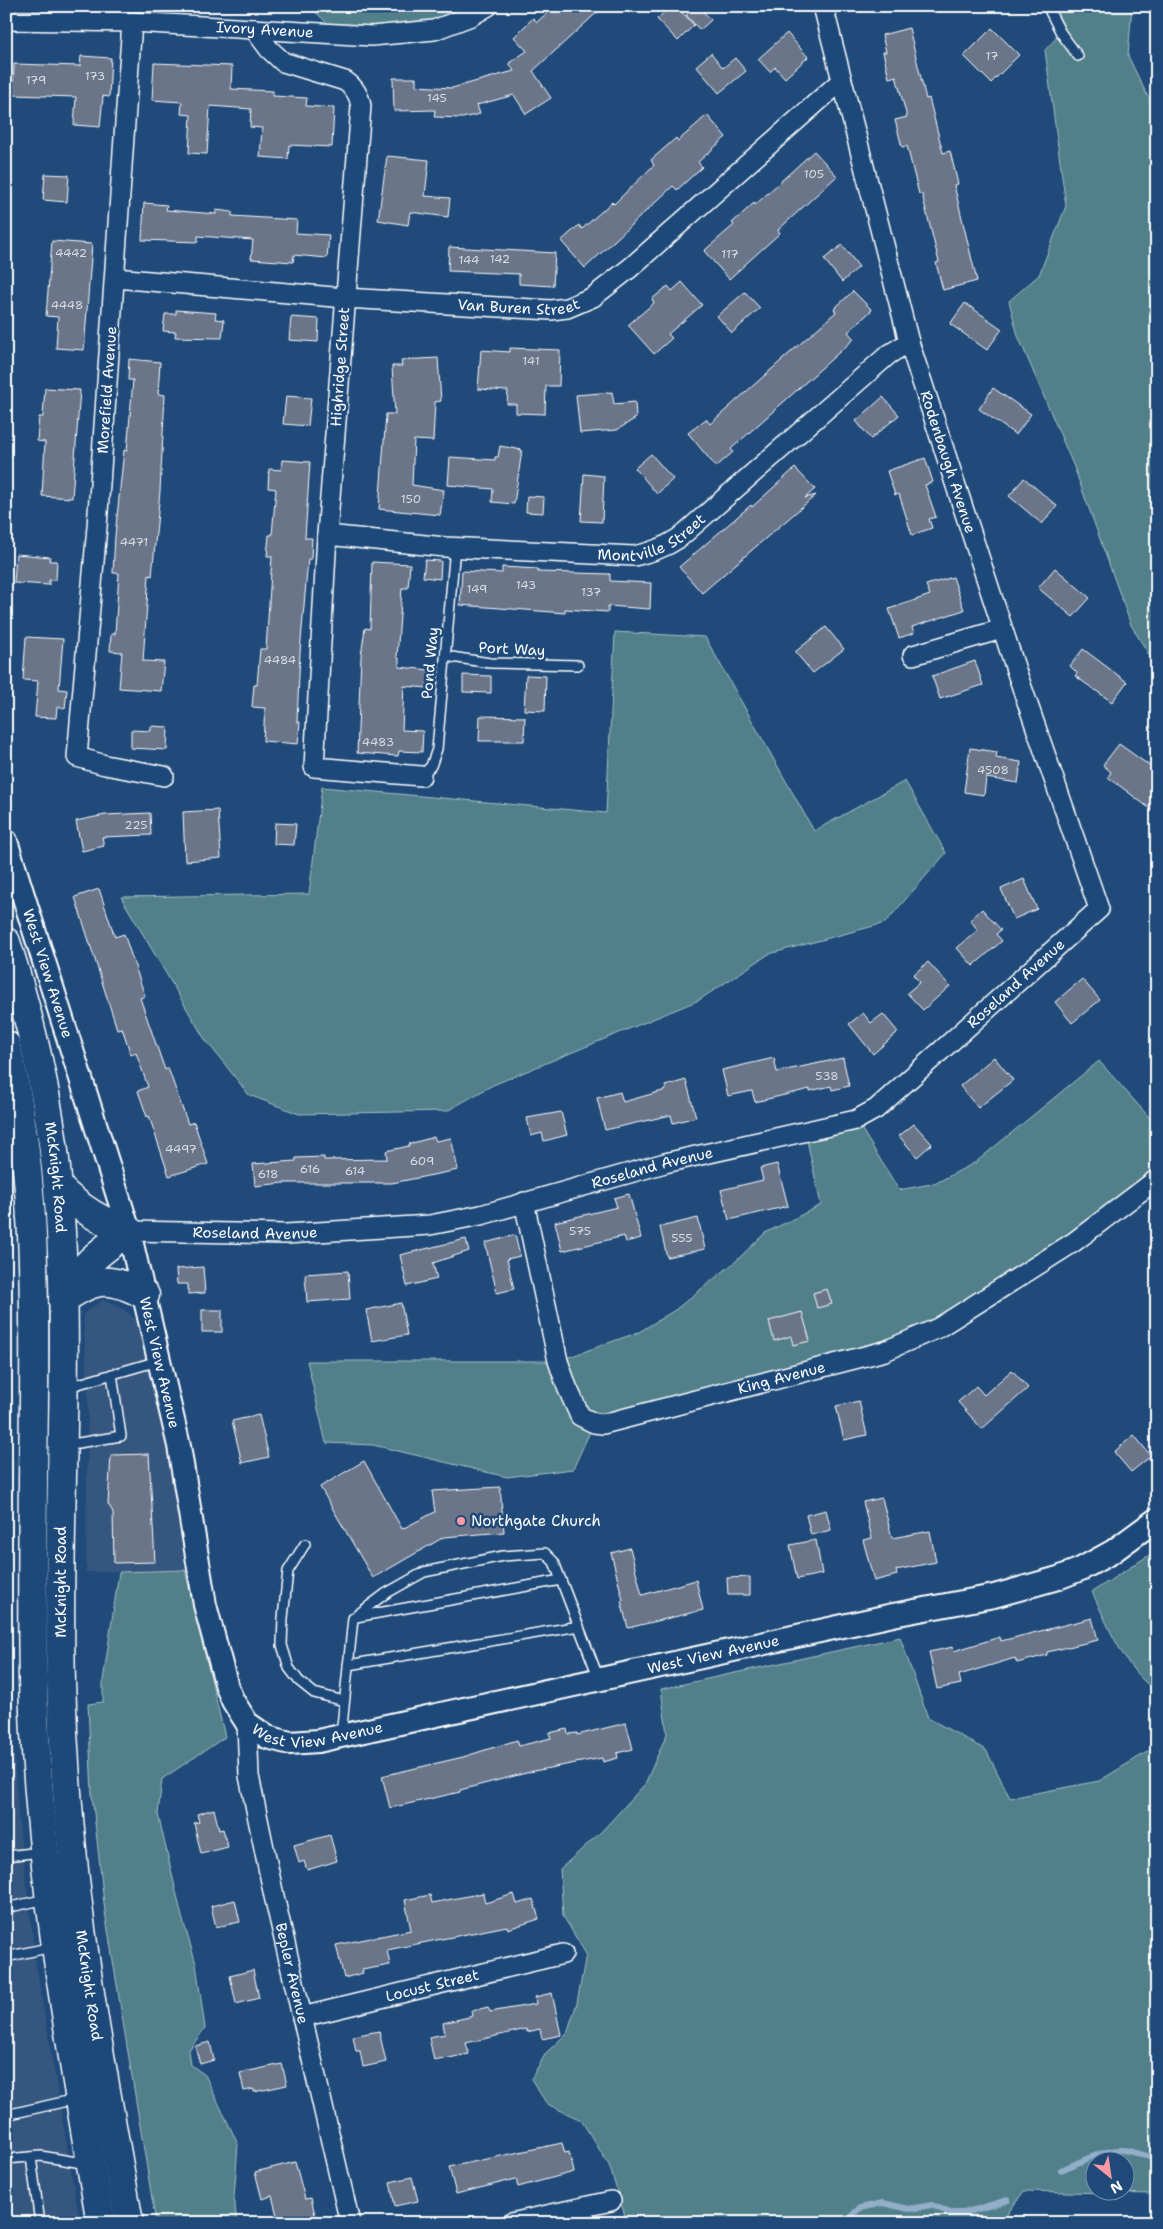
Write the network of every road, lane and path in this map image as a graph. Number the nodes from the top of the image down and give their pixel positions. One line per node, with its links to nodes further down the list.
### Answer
1 (488, 6): 6 (street, Ivory Avenue)
2 (823, 6): 8 (street, Rodenbaugh Avenue)
3 (1047, 6): 7 (lane)
4 (6, 20): 5 (street, Ivory Avenue)
5 (132, 22): 6 (street, Ivory Avenue); 9 (street, Morefield Avenue)
6 (254, 30): 10 (street, Highridge Street)
7 (1078, 56)
8 (841, 81): 10 (street, Van Buren Street); 11 (street, Rodenbaugh Avenue)
9 (115, 278): 10 (street, Van Buren Street); 18 (street, Morefield Avenue)
10 (345, 298): 12 (street, Highridge Street)
11 (909, 342): 13 (street, Montville Street); 14 (street, Rodenbaugh Avenue)
12 (327, 535): 13 (street, Montville Street); 19 (street, Highridge Street)
13 (455, 547): 16 (lane, Pond Way)
14 (1002, 628): 15 (street); 21 (street, Rodenbaugh Avenue)
15 (913, 655)
16 (445, 656): 17 (lane, Port Way); 19 (lane, Pond Way)
17 (578, 665)
18 (164, 776)
19 (421, 776)
20 (6, 841): 27 (street, West View Avenue)
21 (1099, 909): 26 (street, Roseland Avenue)
22 (6, 942): 25 (highway, McKnight Road)
23 (6, 1045): 44 (highway, McKnight Road)
24 (1157, 1179): 26 (street, King Avenue)
25 (58, 1187): 27 (highway); 29 (highway, McKnight Road)
26 (524, 1202): 27 (street, Roseland Avenue)
27 (129, 1231): 28 (street, West View Avenue); 29 (highway)
28 (145, 1295): 29 (highway); 30 (street, West View Avenue)
29 (64, 1300): 32 (highway, McKnight Road)
30 (160, 1361): 31 (lane); 42 (street, West View Avenue)
31 (112, 1374): 32 (lane); 33 (lane)
32 (63, 1389): 33 (highway, McKnight Road)
33 (62, 1446): 60 (highway, McKnight Road)
34 (1157, 1519): 40 (street, West View Avenue)
35 (305, 1544): 41 (lane)
36 (561, 1580): 37 (lane); 37 (lane); 38 (lane)
37 (353, 1618): 39 (lane)
38 (579, 1626): 39 (lane); 40 (lane)
39 (348, 1665): 41 (lane)
40 (600, 1679): 43 (street, West View Avenue)
41 (344, 1701): 43 (lane)
42 (248, 1723): 43 (street, West View Avenue); 51 (street, Bepler Avenue)
43 (341, 1736)
44 (44, 1852): 45 (lane); 46 (highway, McKnight Road)
45 (6, 1856)
46 (49, 1899): 47 (lane); 48 (highway, McKnight Road)
47 (6, 1908)
48 (55, 1946): 50 (lane); 52 (highway, McKnight Road)
49 (563, 1954): 51 (street, Locust Street)
50 (6, 1957)
51 (302, 2017): 61 (street, Bepler Avenue)
52 (79, 2098): 53 (lane); 56 (highway, McKnight Road)
53 (6, 2115)
54 (31, 2157): 55 (lane); 56 (lane); 58 (lane)
55 (6, 2159)
56 (91, 2165): 59 (highway, McKnight Road)
57 (611, 2201): 62 (street)
58 (40, 2223)
59 (101, 2223)
60 (130, 2223)
61 (350, 2223)
62 (511, 2223)

